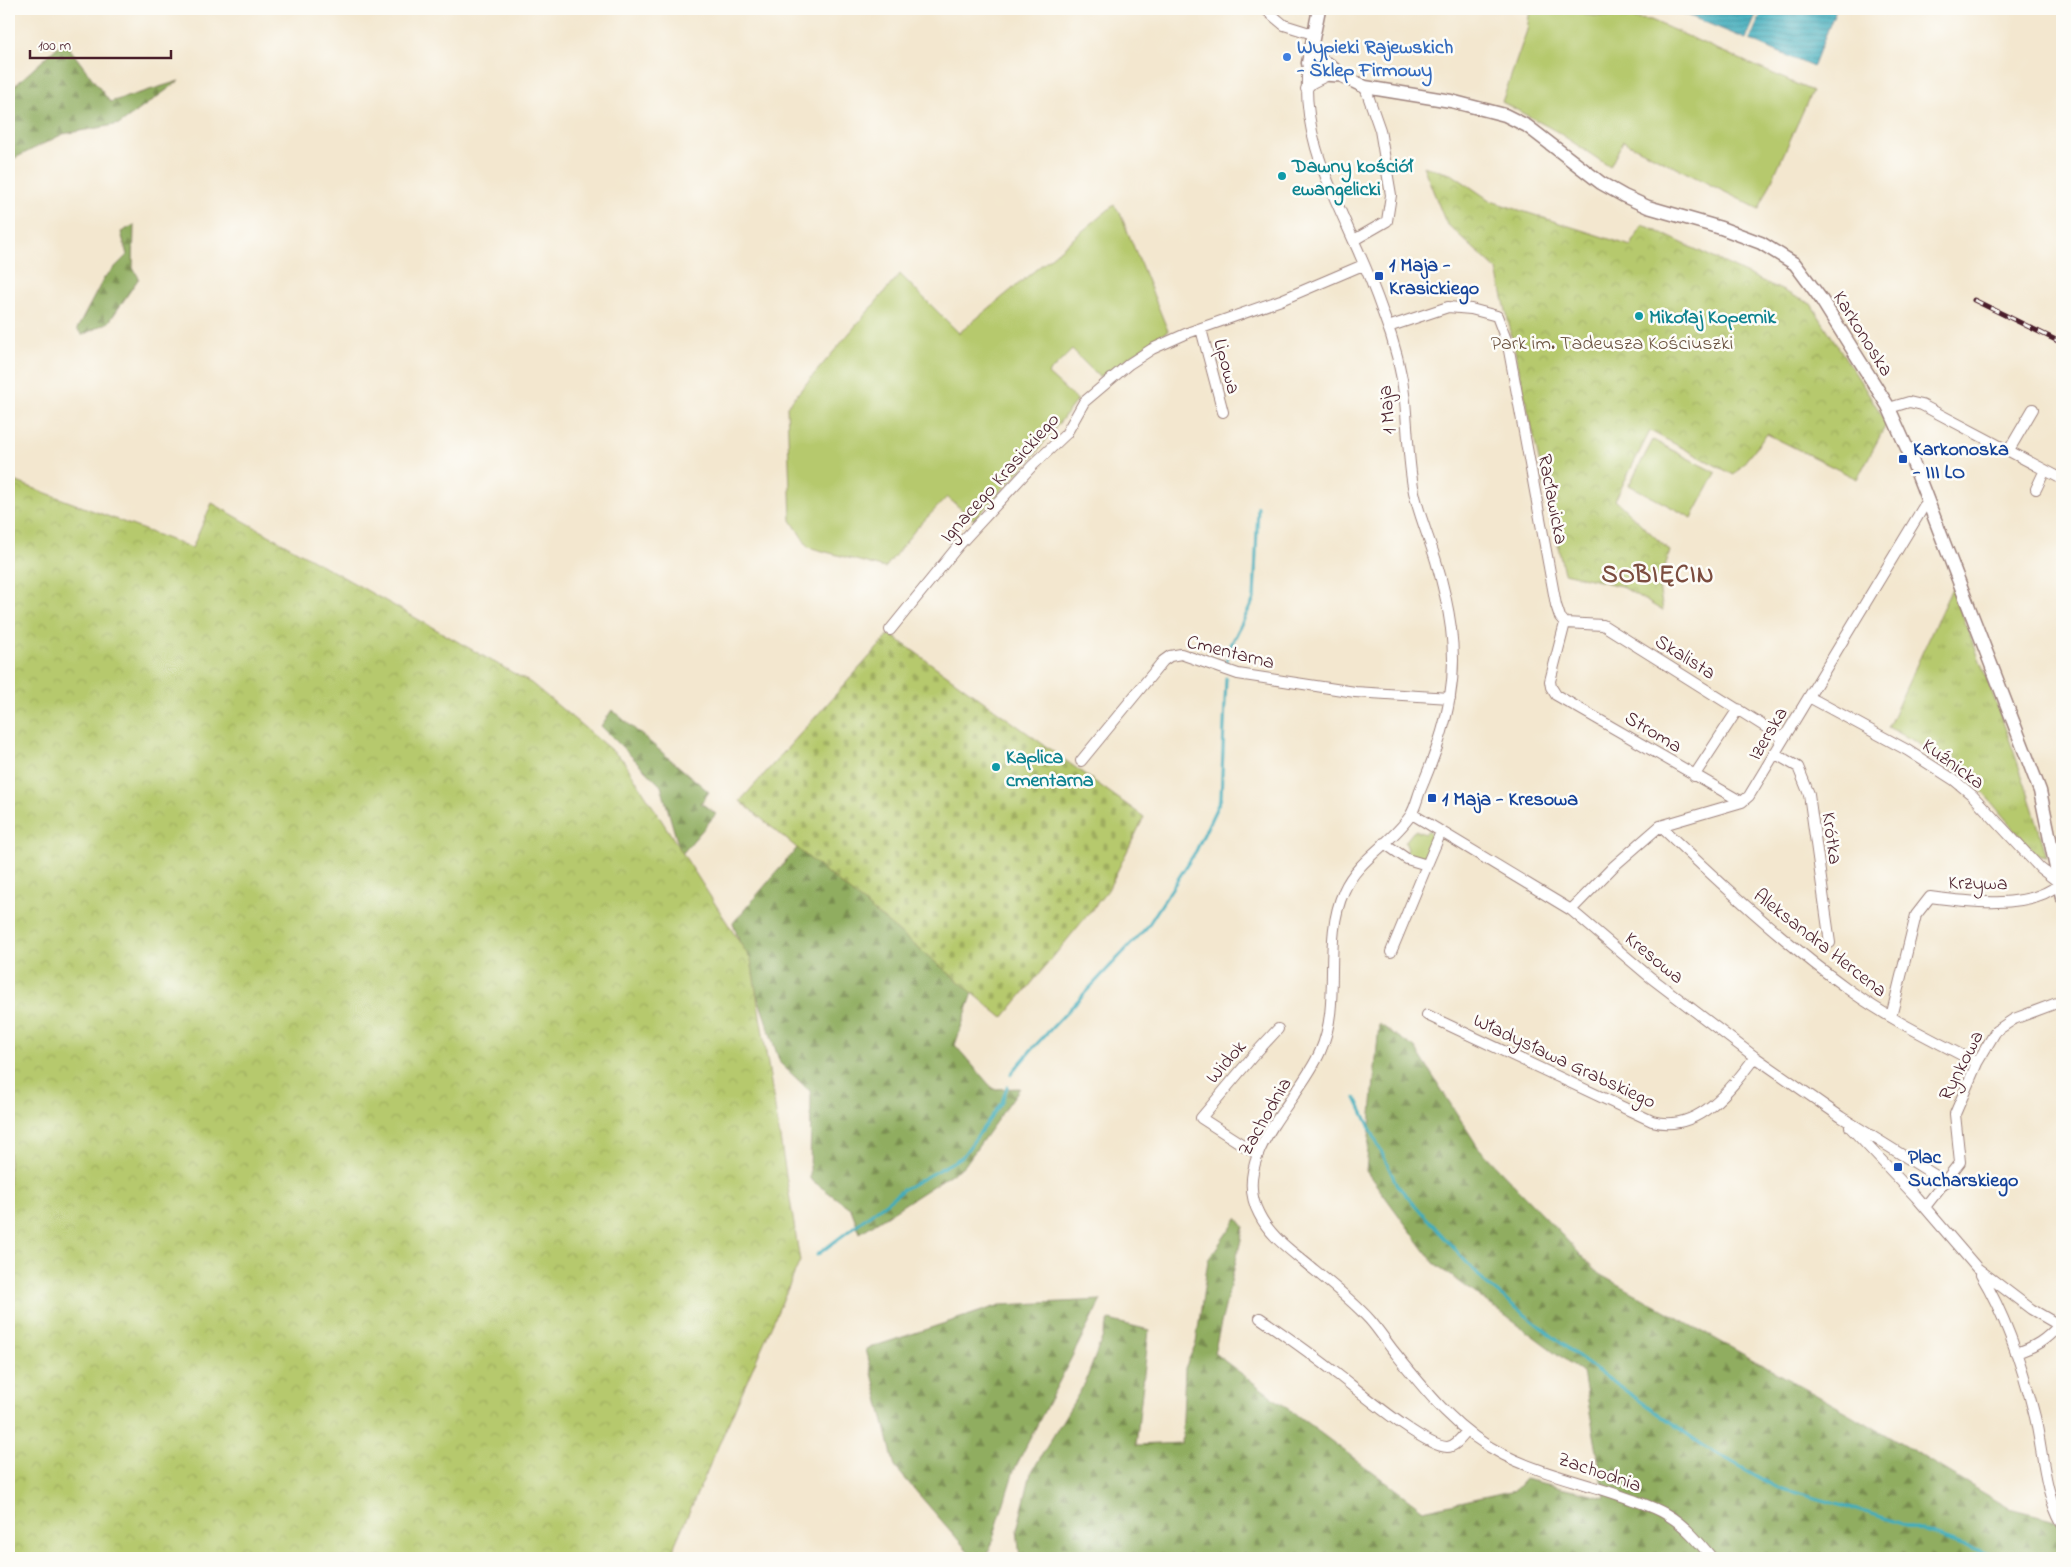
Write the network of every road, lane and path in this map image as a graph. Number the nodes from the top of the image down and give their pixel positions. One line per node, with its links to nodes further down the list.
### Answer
1 (1266, 9): 3 (street)
2 (1319, 9): 3 (main road, 1 Maja)
3 (1313, 34): 4 (main road, 1 Maja)
4 (1308, 59): 5 (main road, Karkonoska); 6 (main road); 8 (street, 1 Maja)
5 (1340, 75): 6 (main road, Karkonoska); 7 (main road, Karkonoska)
6 (1326, 76): 8 (street)
7 (1365, 87): 9 (street); 13 (main road, Karkonoska)
8 (1306, 90): 9 (street, 1 Maja)
9 (1354, 240): 10 (street, 1 Maja)
10 (1363, 265): 11 (street, 1 Maja); 12 (street, Ignacego Krasickiego)
11 (1388, 327): 21 (street, Racławicka); 24 (street, 1 Maja)
12 (1200, 329): 15 (street, Lipowa); 22 (street, Ignacego Krasickiego)
13 (1889, 408): 16 (street); 20 (main road, Karkonoska)
14 (2033, 409): 16 (street)
15 (1222, 412)
16 (2009, 450): 17 (street)
17 (2045, 470): 18 (street); 19 (street)
18 (2062, 479)
19 (2036, 489)
20 (1928, 503): 23 (street, Izerska); 36 (main road, Karkonoska)
21 (1565, 623): 25 (street, Skalista); 29 (street, Stroma)
22 (890, 630)
23 (1809, 697): 26 (street, Izerska); 36 (street, Kuźnicka)
24 (1450, 698): 28 (street, Cmentarna); 31 (street, 1 Maja)
25 (1738, 709): 26 (street, Skalista); 29 (street)
26 (1783, 738): 27 (street, Izerska)
27 (1774, 753): 30 (street, Izerska); 38 (street, Krótka)
28 (1082, 760)
29 (1694, 776): 30 (street, Stroma)
30 (1742, 802): 32 (street)
31 (1412, 814): 33 (street, Kresowa); 34 (street, Zachodnia)
32 (1660, 826): 37 (street); 42 (street, Aleksandra Hercena)
33 (1441, 832): 35 (street); 37 (street, Kresowa)
34 (1384, 843): 35 (street); 47 (street, Zachodnia)
35 (1427, 865): 39 (street)
36 (2061, 888): 42 (street, Krzywa)
37 (1571, 910): 44 (street, Kresowa)
38 (1830, 943)
39 (1391, 952)
40 (2062, 1001): 45 (street, Rynkowa)
41 (1428, 1015): 44 (street, Władysława Grabskiego)
42 (1891, 1017): 45 (street, Aleksandra Hercena)
43 (1278, 1029): 47 (street, Widok)
44 (1755, 1058): 46 (street, Kresowa)
45 (1977, 1063): 48 (street, Rynkowa)
46 (1841, 1117): 48 (street); 49 (street)
47 (1257, 1154): 54 (street, Zachodnia)
48 (1946, 1182): 49 (street, Rynkowa)
49 (1925, 1207): 50 (street)
50 (1977, 1268): 52 (street); 53 (street)
51 (1260, 1318): 54 (street)
52 (2060, 1326): 53 (street)
53 (2016, 1353): 55 (street)
54 (1467, 1431): 56 (street, Zachodnia)
55 (2062, 1524)
56 (1712, 1558)

